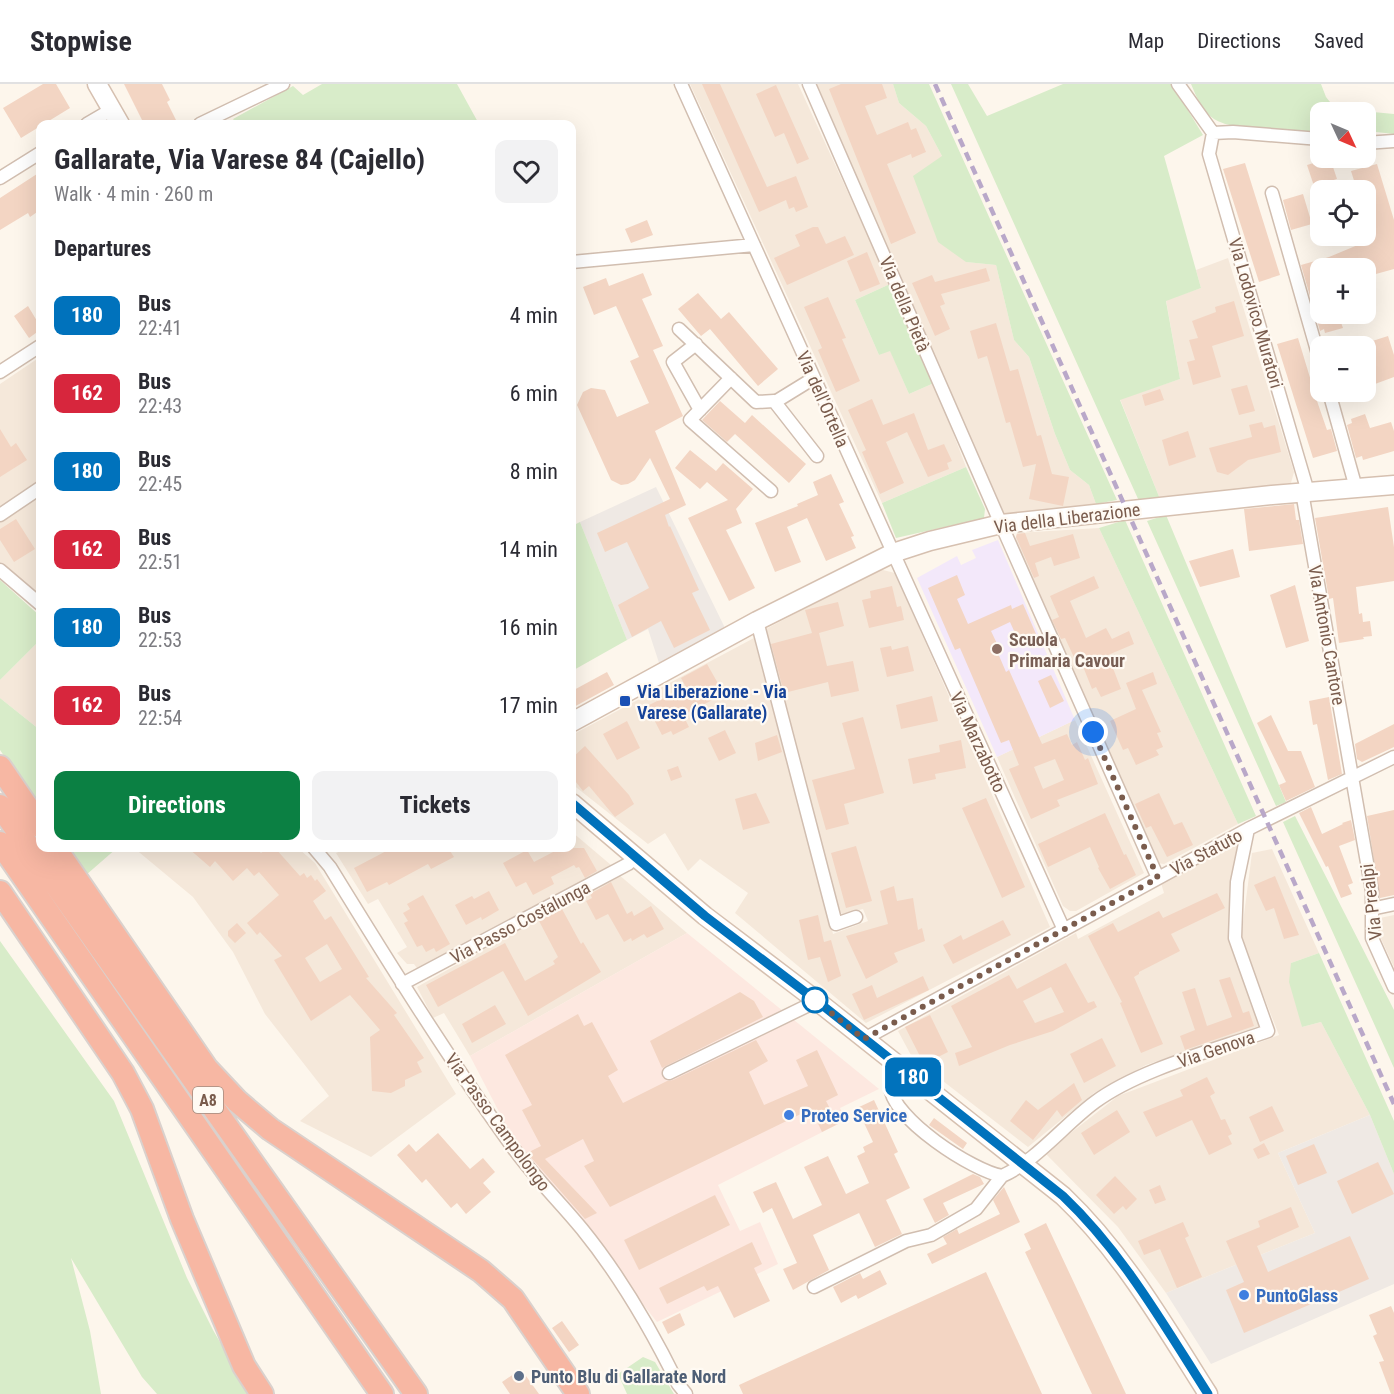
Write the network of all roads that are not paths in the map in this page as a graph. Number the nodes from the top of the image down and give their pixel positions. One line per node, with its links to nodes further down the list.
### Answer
1 (97, 84): 6 (main road)
2 (283, 84): 7 (street)
3 (681, 84): 15 (street, Via dell'Ortella)
4 (809, 84): 34 (street, Via della Pietà)
5 (1178, 84): 8 (street)
6 (116, 117)
7 (208, 120)
8 (1213, 133): 9 (street); 32 (street, Via Lodovico Muratori)
9 (1310, 138)
10 (1394, 141): 11 (street)
11 (1376, 142)
12 (36, 156): 13 (street)
13 (0, 178)
14 (1272, 193): 18 (street)
15 (754, 245): 16 (street); 23 (street, Via dell'Ortella)
16 (576, 262)
17 (679, 329): 19 (street)
18 (1313, 336)
19 (696, 344): 22 (street); 26 (street)
20 (36, 349): 21 (street)
21 (0, 372)
22 (731, 378): 24 (street); 26 (street)
23 (814, 378): 24 (street); 35 (street, Via dell'Ortella)
24 (775, 402): 27 (street)
25 (1332, 402): 29 (street)
26 (700, 410): 31 (street)
27 (817, 456)
28 (1394, 484): 29 (main road, Via della Liberazione)
29 (1356, 488): 32 (main road, Via della Liberazione)
30 (36, 491): 33 (street)
31 (771, 491)
32 (1305, 492): 34 (main road, Via della Liberazione); 42 (street, Via Antonio Cantore)
33 (0, 515)
34 (1000, 524): 35 (main road, Via della Liberazione); 52 (street, Via della Pietà)
35 (893, 553): 38 (main road, Via della Liberazione); 57 (street, Via Marzabotto)
36 (0, 570): 37 (street)
37 (36, 601)
38 (757, 621): 39 (main road, Via della Liberazione); 56 (street)
39 (576, 720)
40 (1394, 757): 42 (street, Via Statuto)
41 (0, 767): 45 (highway)
42 (1351, 778): 47 (street, Via Statuto); 55 (street, Via Prealpi)
43 (0, 806): 69 (highway, A8)
44 (576, 807): 51 (main road)
45 (36, 820)
46 (576, 822): 51 (main road)
47 (1248, 829): 52 (street, Via Statuto); 64 (street, Via Genova)
48 (0, 843): 68 (highway, A8)
49 (58, 852): 70 (highway)
50 (320, 852): 58 (street, Via Passo Campolongo)
51 (632, 860): 58 (street, Via Passo Costalunga); 60 (main road)
52 (1158, 878): 57 (street, Via Statuto)
53 (0, 892): 67 (highway)
54 (1394, 904): 55 (street)
55 (1371, 909): 59 (street, Via Prealpi)
56 (856, 917)
57 (1064, 930): 61 (street, Via Statuto)
58 (402, 984): 71 (street, Via Passo Campolongo)
59 (1394, 987)
60 (817, 1001): 61 (main road); 63 (street)
61 (864, 1039): 62 (main road)
62 (896, 1064): 64 (main road); 65 (street)
63 (669, 1073)
64 (1023, 1163): 65 (street); 72 (main road)
65 (1002, 1176): 66 (street)
66 (814, 1287)
67 (262, 1394)
68 (382, 1394)
69 (416, 1394)
70 (579, 1394)
71 (686, 1394)
72 (1208, 1394)

